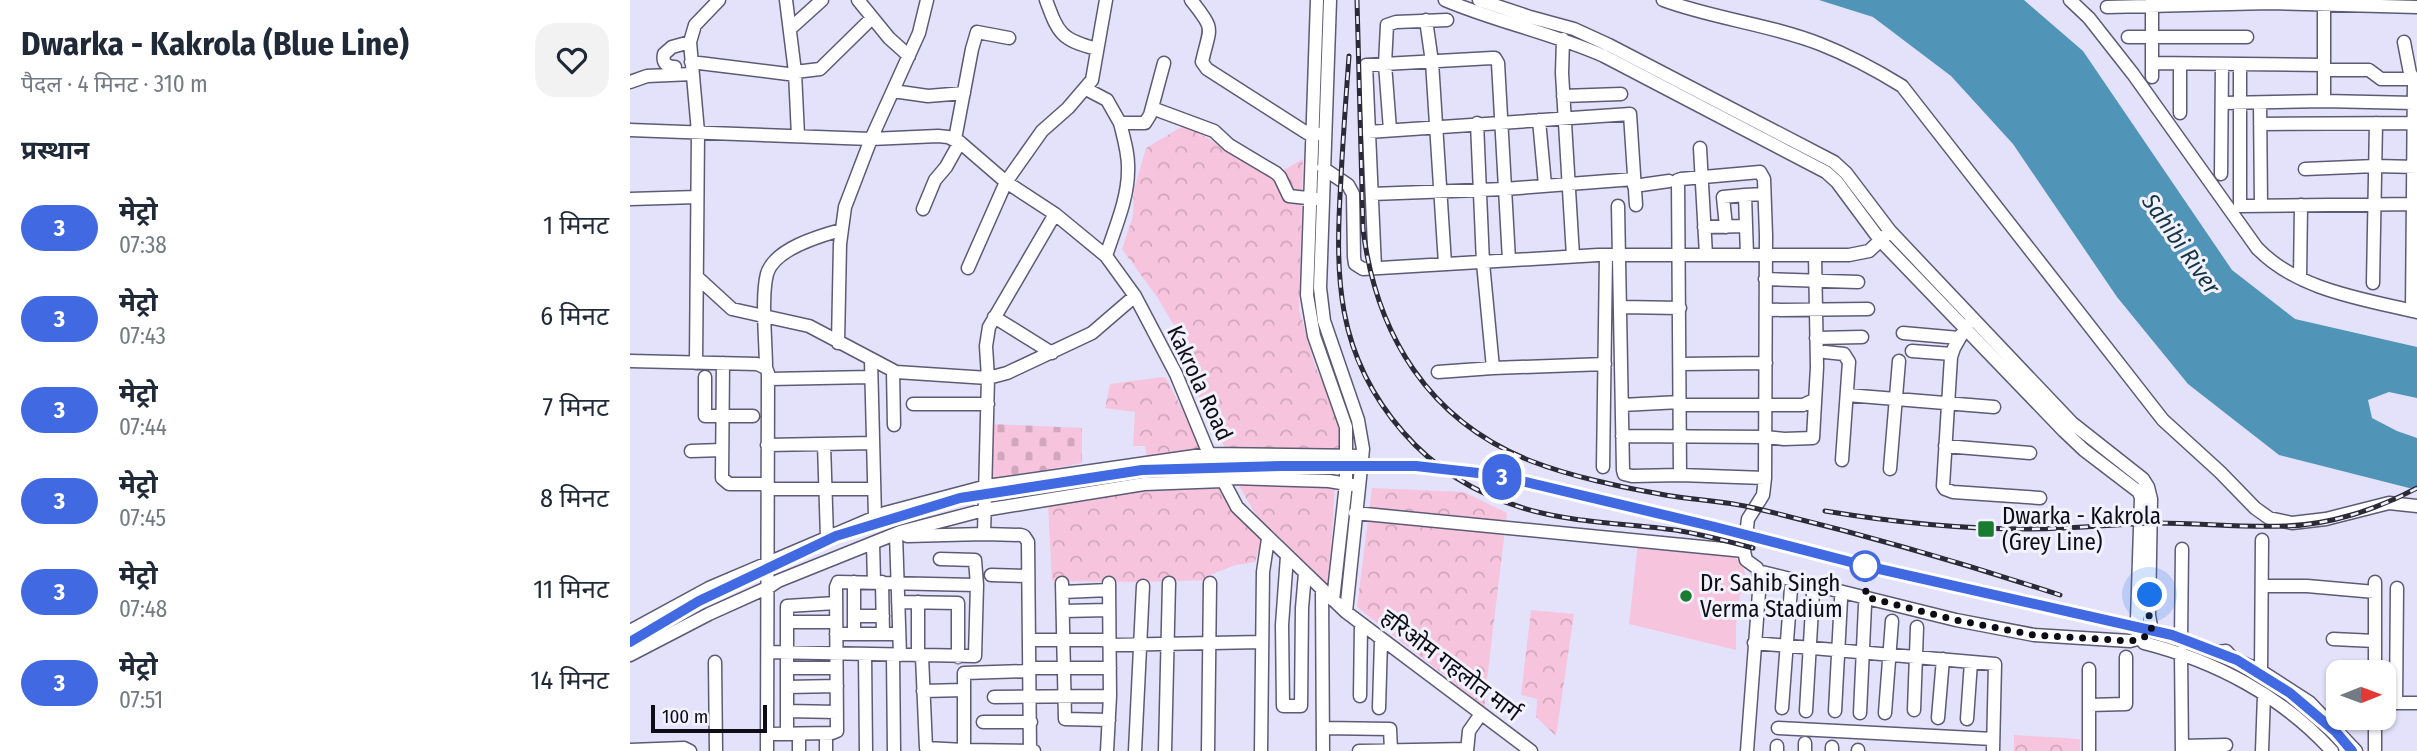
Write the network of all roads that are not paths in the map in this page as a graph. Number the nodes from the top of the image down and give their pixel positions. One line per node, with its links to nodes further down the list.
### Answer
1 (719, 0): 30 (street)
2 (786, 0): 23 (street)
3 (822, 0): 23 (street)
4 (858, 0): 20 (street)
5 (927, 0): 32 (street)
6 (1046, 0): 31 (street)
7 (1106, 0): 31 (street)
8 (1191, 0): 72 (street)
9 (1317, 0): 72 (street)
10 (1330, 0): 72 (street)
11 (1445, 0): 28 (street)
12 (1479, 0): 112 (street)
13 (1662, 0): 206 (street)
14 (2070, 0): 129 (street)
15 (2270, 2): 16 (street); 17 (street)
16 (2324, 2): 19 (street); 41 (street)
17 (2152, 3): 18 (street); 25 (street)
18 (2107, 7)
19 (2417, 7)
20 (872, 18): 32 (street); 43 (street)
21 (1426, 20): 22 (street); 33 (street); 36 (street)
22 (1447, 20)
23 (791, 29): 43 (street)
24 (2128, 37): 25 (street)
25 (2151, 37): 26 (street); 35 (street)
26 (2248, 37)
27 (1009, 38): 49 (street)
28 (1563, 39): 51 (street); 112 (street)
29 (2403, 41): 45 (street)
30 (690, 42): 40 (street); 42 (street)
31 (1097, 49): 47 (street)
32 (909, 56): 48 (street)
33 (1432, 62): 36 (street); 61 (street); 67 (street)
34 (1164, 63): 57 (street)
35 (2152, 63): 37 (street); 44 (street)
36 (1385, 64): 69 (street); 71 (street)
37 (2180, 64): 38 (street); 58 (street)
38 (2222, 64): 39 (street); 53 (street)
39 (2240, 65): 41 (street); 54 (street)
40 (692, 68): 42 (street); 43 (street); 70 (street)
41 (2324, 68): 45 (street); 52 (street)
42 (676, 71): 46 (street)
43 (796, 73): 73 (street)
44 (2152, 77)
45 (2415, 79): 56 (street)
46 (630, 82)
47 (1086, 89): 62 (street); 85 (street)
48 (893, 91): 49 (street); 74 (street)
49 (964, 93): 75 (street)
50 (1621, 94): 51 (street)
51 (1563, 96): 59 (street)
52 (2324, 101): 55 (street); 56 (street)
53 (2222, 103): 54 (street); 81 (street)
54 (2241, 103): 55 (street); 101 (street)
55 (2260, 103): 66 (street)
56 (2414, 103): 65 (street)
57 (1152, 108): 62 (street); 98 (street)
58 (2180, 113)
59 (1565, 119): 60 (street); 86 (street); 87 (street)
60 (1539, 120): 61 (street); 88 (street)
61 (1501, 122): 63 (street); 90 (street)
62 (1120, 123): 120 (street)
63 (1477, 123): 67 (street); 89 (street)
64 (2375, 123): 65 (street); 66 (street); 77 (street)
65 (2415, 123): 78 (street)
66 (2260, 124): 101 (street)
67 (1436, 126): 69 (street); 91 (street)
68 (630, 130): 70 (street)
69 (1390, 130): 71 (street)
70 (698, 132): 73 (street); 95 (street)
71 (1368, 132): 92 (street)
72 (1318, 134): 79 (street); 98 (street)
73 (798, 136): 74 (street)
74 (871, 139): 75 (street); 110 (street)
75 (957, 141): 85 (street, Kakrola Road); 105 (street)
76 (1700, 148): 83 (street)
77 (2375, 166): 78 (street); 80 (street); 103 (street)
78 (2415, 167): 99 (street)
79 (1323, 168): 98 (street); 127 (street)
80 (2305, 169)
81 (2221, 174)
82 (1720, 175): 83 (street); 93 (street); 96 (street)
83 (1702, 177): 108 (street); 122 (street)
84 (1669, 181): 86 (street)
85 (1006, 182): 106 (street, Kakrola Road); 126 (street)
86 (1634, 182): 87 (street); 100 (street)
87 (1569, 183): 88 (street); 121 (street)
88 (1545, 185): 90 (street)
89 (1479, 188): 90 (street); 91 (street); 124 (street)
90 (1504, 189): 123 (street)
91 (1440, 191): 92 (street); 125 (street)
92 (1372, 194): 127 (street)
93 (1764, 194): 94 (street); 118 (street)
94 (1745, 195): 96 (street); 107 (street)
95 (698, 197): 97 (street); 128 (street)
96 (1723, 197): 109 (street)
97 (630, 199)
98 (1315, 199): 192 (street); 193 (street)
99 (2415, 204): 103 (street); 111 (street)
100 (1636, 205)
101 (2261, 205): 102 (street)
102 (2301, 205): 103 (street); 129 (street)
103 (2374, 205): 133 (street)
104 (1618, 206): 115 (street)
105 (922, 209)
106 (1055, 214): 120 (street, Kakrola Road); 142 (street)
107 (1746, 226): 109 (street); 117 (street)
108 (1704, 227): 109 (street); 116 (street)
109 (1726, 227)
110 (841, 230): 141 (street); 148 (street)
111 (2414, 231): 113 (street)
112 (1885, 235): 119 (street); 143 (street); 145 (street)
113 (2414, 247): 140 (street)
114 (1606, 255): 115 (street); 121 (street); 160 (street)
115 (1620, 255): 122 (street); 135 (street)
116 (1706, 255): 117 (street); 122 (street)
117 (1747, 255): 118 (street)
118 (1765, 255): 119 (street); 130 (street)
119 (1815, 255): 131 (street)
120 (1106, 256): 134 (street, Kakrola Road)
121 (1573, 256): 123 (street)
122 (1680, 256): 136 (street)
123 (1509, 260): 124 (street)
124 (1483, 263): 125 (street); 161 (street)
125 (1445, 264): 127 (street)
126 (968, 268)
127 (1375, 268)
128 (697, 277): 141 (street); 156 (street)
129 (2300, 278): 140 (street)
130 (1765, 279): 131 (street); 138 (street)
131 (1815, 281): 132 (street); 139 (street)
132 (1858, 282)
133 (2373, 283)
134 (1135, 296): 151 (street); 191 (street, Kakrola Road)
135 (1622, 307): 136 (street); 175 (street)
136 (1680, 307): 158 (street)
137 (1868, 309): 139 (street)
138 (1766, 310): 139 (street); 159 (street)
139 (1816, 310): 147 (street)
140 (2414, 311)
141 (765, 317): 148 (street); 164 (street)
142 (994, 317): 151 (street); 167 (street)
143 (1973, 317): 145 (street); 218 (street)
144 (1903, 333): 145 (street)
145 (1962, 333): 152 (street); 218 (street)
146 (1862, 337): 147 (street)
147 (1816, 338): 170 (street)
148 (838, 343): 153 (street)
149 (1912, 351): 152 (street)
150 (1825, 352): 168 (street)
151 (1052, 353): 167 (street)
152 (1952, 354): 171 (street)
153 (870, 360): 162 (street); 166 (street)
154 (630, 361): 156 (street)
155 (1899, 362): 169 (street)
156 (695, 363): 157 (street)
157 (723, 363): 164 (street); 178 (street)
158 (1680, 363): 159 (street); 172 (street)
159 (1766, 363): 176 (street)
160 (1605, 365): 161 (street); 195 (street)
161 (1493, 368): 163 (street)
162 (893, 371): 167 (street); 180 (street)
163 (1437, 372)
164 (768, 373): 166 (street); 186 (street)
165 (705, 377): 178 (street)
166 (871, 377): 184 (street)
167 (988, 378): 174 (street)
168 (1847, 395): 169 (street); 194 (street)
169 (1896, 398): 171 (street); 196 (street)
170 (1814, 400): 176 (street); 183 (street)
171 (1948, 402): 177 (street); 187 (street)
172 (1680, 403): 175 (street); 176 (street); 182 (street)
173 (913, 404): 174 (street)
174 (988, 404): 202 (street)
175 (1622, 405): 181 (street)
176 (1766, 405): 183 (street)
177 (1994, 407)
178 (723, 416): 179 (street); 188 (street)
179 (753, 416)
180 (894, 425)
181 (1622, 436): 182 (street); 197 (street)
182 (1680, 437): 183 (street); 197 (street)
183 (1766, 437): 198 (street)
184 (873, 443): 185 (street); 204 (street)
185 (824, 444): 186 (street); 203 (street)
186 (767, 445): 201 (street)
187 (1945, 446): 190 (street); 205 (street)
188 (722, 450): 189 (street); 201 (street)
189 (691, 451)
190 (2030, 453)
191 (1209, 454): 192 (street); 199 (street, Kakrola Road); 202 (street)
192 (1347, 455): 193 (street); 200 (street)
193 (1362, 456): 200 (street)
194 (1842, 460)
195 (1603, 467)
196 (1890, 469)
197 (1680, 475): 198 (street)
198 (1765, 478): 217 (street)
199 (1223, 481): 200 (street); 207 (street); 213 (street, Kakrola Road)
200 (1352, 485): 208 (street); 240 (street)
201 (767, 487): 203 (street); 221 (street)
202 (984, 487): 207 (street); 209 (street)
203 (825, 489): 204 (street); 212 (street)
204 (874, 489): 209 (street)
205 (2040, 498)
206 (2417, 506)
207 (984, 510): 210 (street); 211 (street)
208 (1355, 513): 217 (street); 247 (street)
209 (875, 517): 212 (street)
210 (984, 534): 211 (street); 225 (street)
211 (896, 535): 215 (street); 228 (street)
212 (827, 538): 221 (street)
213 (1268, 539): 219 (street, Kakrola Road); 267 (street)
214 (2262, 540): 233 (street)
215 (873, 543): 227 (street); 234 (street)
216 (2182, 549): 273 (street)
217 (1744, 551): 222 (street)
218 (2145, 555): 256 (street); 260 (street)
219 (1287, 556): 223 (street, Kakrola Road); 223 (street)
220 (940, 559): 231 (street)
221 (769, 562): 234 (street); 255 (street)
222 (1758, 571): 260 (street); 269 (street)
223 (1305, 573): 237 (street, Kakrola Road)
224 (990, 575): 225 (street)
225 (1028, 576): 262 (street)
226 (854, 582): 227 (street); 243 (street); 249 (street)
227 (878, 582): 228 (street); 248 (street)
228 (897, 582): 231 (street); 241 (street)
229 (1169, 583): 270 (street)
230 (1210, 583): 266 (street)
231 (977, 585): 285 (street)
232 (1143, 586): 271 (street)
233 (2262, 586): 265 (street); 299 (street)
234 (769, 587): 276 (street); 282 (street)
235 (2397, 587): 290 (street)
236 (1791, 588): 272 (street)
237 (1322, 590): 240 (street, Kakrola Road); 328 (street)
238 (1813, 592): 274 (street)
239 (1842, 599): 275 (street)
240 (1333, 600): 247 (street, Kakrola Road)
241 (898, 602): 242 (street); 259 (street)
242 (918, 602): 284 (street); 285 (street)
243 (836, 603): 250 (street); 254 (street)
244 (1866, 605): 278 (street)
245 (1109, 610): 246 (street); 246 (street); 268 (street)
246 (1063, 611): 263 (street)
247 (1346, 612): 252 (street, हरिओम गहलोत मार्ग)
248 (883, 616): 249 (street); 258 (street)
249 (854, 617): 257 (street)
250 (787, 621): 254 (street); 277 (street)
251 (1892, 621): 281 (street)
252 (1361, 624): 264 (street, हरिओम गहलोत मार्ग); 306 (street)
253 (1917, 627): 286 (street)
254 (836, 628): 257 (street); 279 (street)
255 (630, 631)
256 (2152, 632): 260 (street); 273 (street)
257 (854, 634): 258 (street)
258 (883, 634): 259 (street)
259 (899, 634): 283 (street)
260 (2141, 639): 273 (street)
261 (2333, 639): 265 (street)
262 (1029, 640): 263 (street); 297 (street)
263 (1064, 640): 268 (street); 295 (street)
264 (1381, 640): 313 (street); 322 (street, हरिओम गहलोत मार्ग)
265 (2375, 641): 289 (street)
266 (1209, 642): 267 (street); 270 (street); 353 (street)
267 (1262, 642): 354 (street)
268 (1109, 643): 271 (street); 296 (street)
269 (1754, 643): 272 (street); 358 (street)
270 (1167, 644): 271 (street); 352 (street)
271 (1140, 645): 351 (street)
272 (1786, 646): 274 (street); 314 (street)
273 (2181, 646): 299 (street); 304 (street); 336 (street)
274 (1810, 648): 275 (street); 317 (street)
275 (1837, 650): 278 (street); 318 (street)
276 (768, 652): 277 (street); 332 (street)
277 (788, 652): 279 (street); 293 (street)
278 (1863, 652): 281 (street); 320 (street)
279 (836, 653): 280 (street); 294 (street)
280 (865, 654): 283 (street); 347 (street)
281 (1889, 654): 286 (street); 321 (street)
282 (630, 655)
283 (896, 655): 284 (street); 348 (street)
284 (920, 656): 285 (street); 303 (street)
285 (958, 657)
286 (1917, 657): 288 (street); 315 (street)
287 (2126, 657): 312 (street)
288 (1942, 659): 292 (street); 323 (street)
289 (2375, 660)
290 (2393, 660)
291 (715, 662): 343 (street)
292 (1971, 662): 324 (street); 334 (street)
293 (788, 668): 294 (street); 301 (street)
294 (836, 668): 300 (street)
295 (1064, 668): 296 (street); 297 (street); 309 (street)
296 (1110, 668): 305 (street)
297 (1030, 669): 302 (street); 308 (street)
298 (2089, 669): 312 (street)
299 (2261, 671): 362 (street)
300 (837, 686): 301 (street); 319 (street)
301 (787, 687): 316 (street)
302 (964, 690): 303 (street); 339 (street)
303 (923, 691): 339 (street)
304 (2264, 695): 360 (street); 361 (street)
305 (1110, 696): 309 (street); 325 (street)
306 (1360, 696)
307 (994, 697): 308 (street)
308 (1031, 697): 309 (street); 327 (street)
309 (1064, 697): 325 (street)
310 (2396, 703): 311 (street)
311 (2417, 703)
312 (2089, 705): 359 (street)
313 (1379, 708)
314 (1782, 708)
315 (1914, 710)
316 (787, 711): 319 (street); 333 (street)
317 (1806, 711)
318 (1835, 711)
319 (837, 712): 331 (street)
320 (1860, 713)
321 (1885, 713)
322 (1481, 714): 341 (street); 357 (street, हरिओम गहलोत मार्ग)
323 (1938, 719)
324 (1967, 719)
325 (1109, 720): 350 (street)
326 (983, 722): 327 (street)
327 (1031, 722): 349 (street)
328 (1323, 728): 340 (street); 355 (street)
329 (1778, 728): 334 (street)
330 (2375, 730): 363 (street)
331 (826, 733): 333 (street); 346 (street)
332 (767, 734): 333 (street); 344 (street)
333 (793, 734): 345 (street)
334 (1993, 745)
335 (2226, 745): 336 (street)
336 (2182, 748)
337 (632, 750): 338 (street)
338 (663, 750): 342 (street)
339 (964, 750): 349 (street)
340 (1391, 750): 341 (street); 356 (street)
341 (1467, 750)
342 (690, 751)
343 (716, 751)
344 (767, 751)
345 (799, 751)
346 (826, 751)
347 (866, 751)
348 (894, 751)
349 (1032, 751)
350 (1107, 751)
351 (1135, 751)
352 (1164, 751)
353 (1208, 751)
354 (1261, 751)
355 (1323, 751)
356 (1359, 751)
357 (1531, 751)
358 (1747, 751)
359 (2089, 751)
360 (2262, 751)
361 (2332, 751)
362 (2356, 751)
363 (2375, 751)

